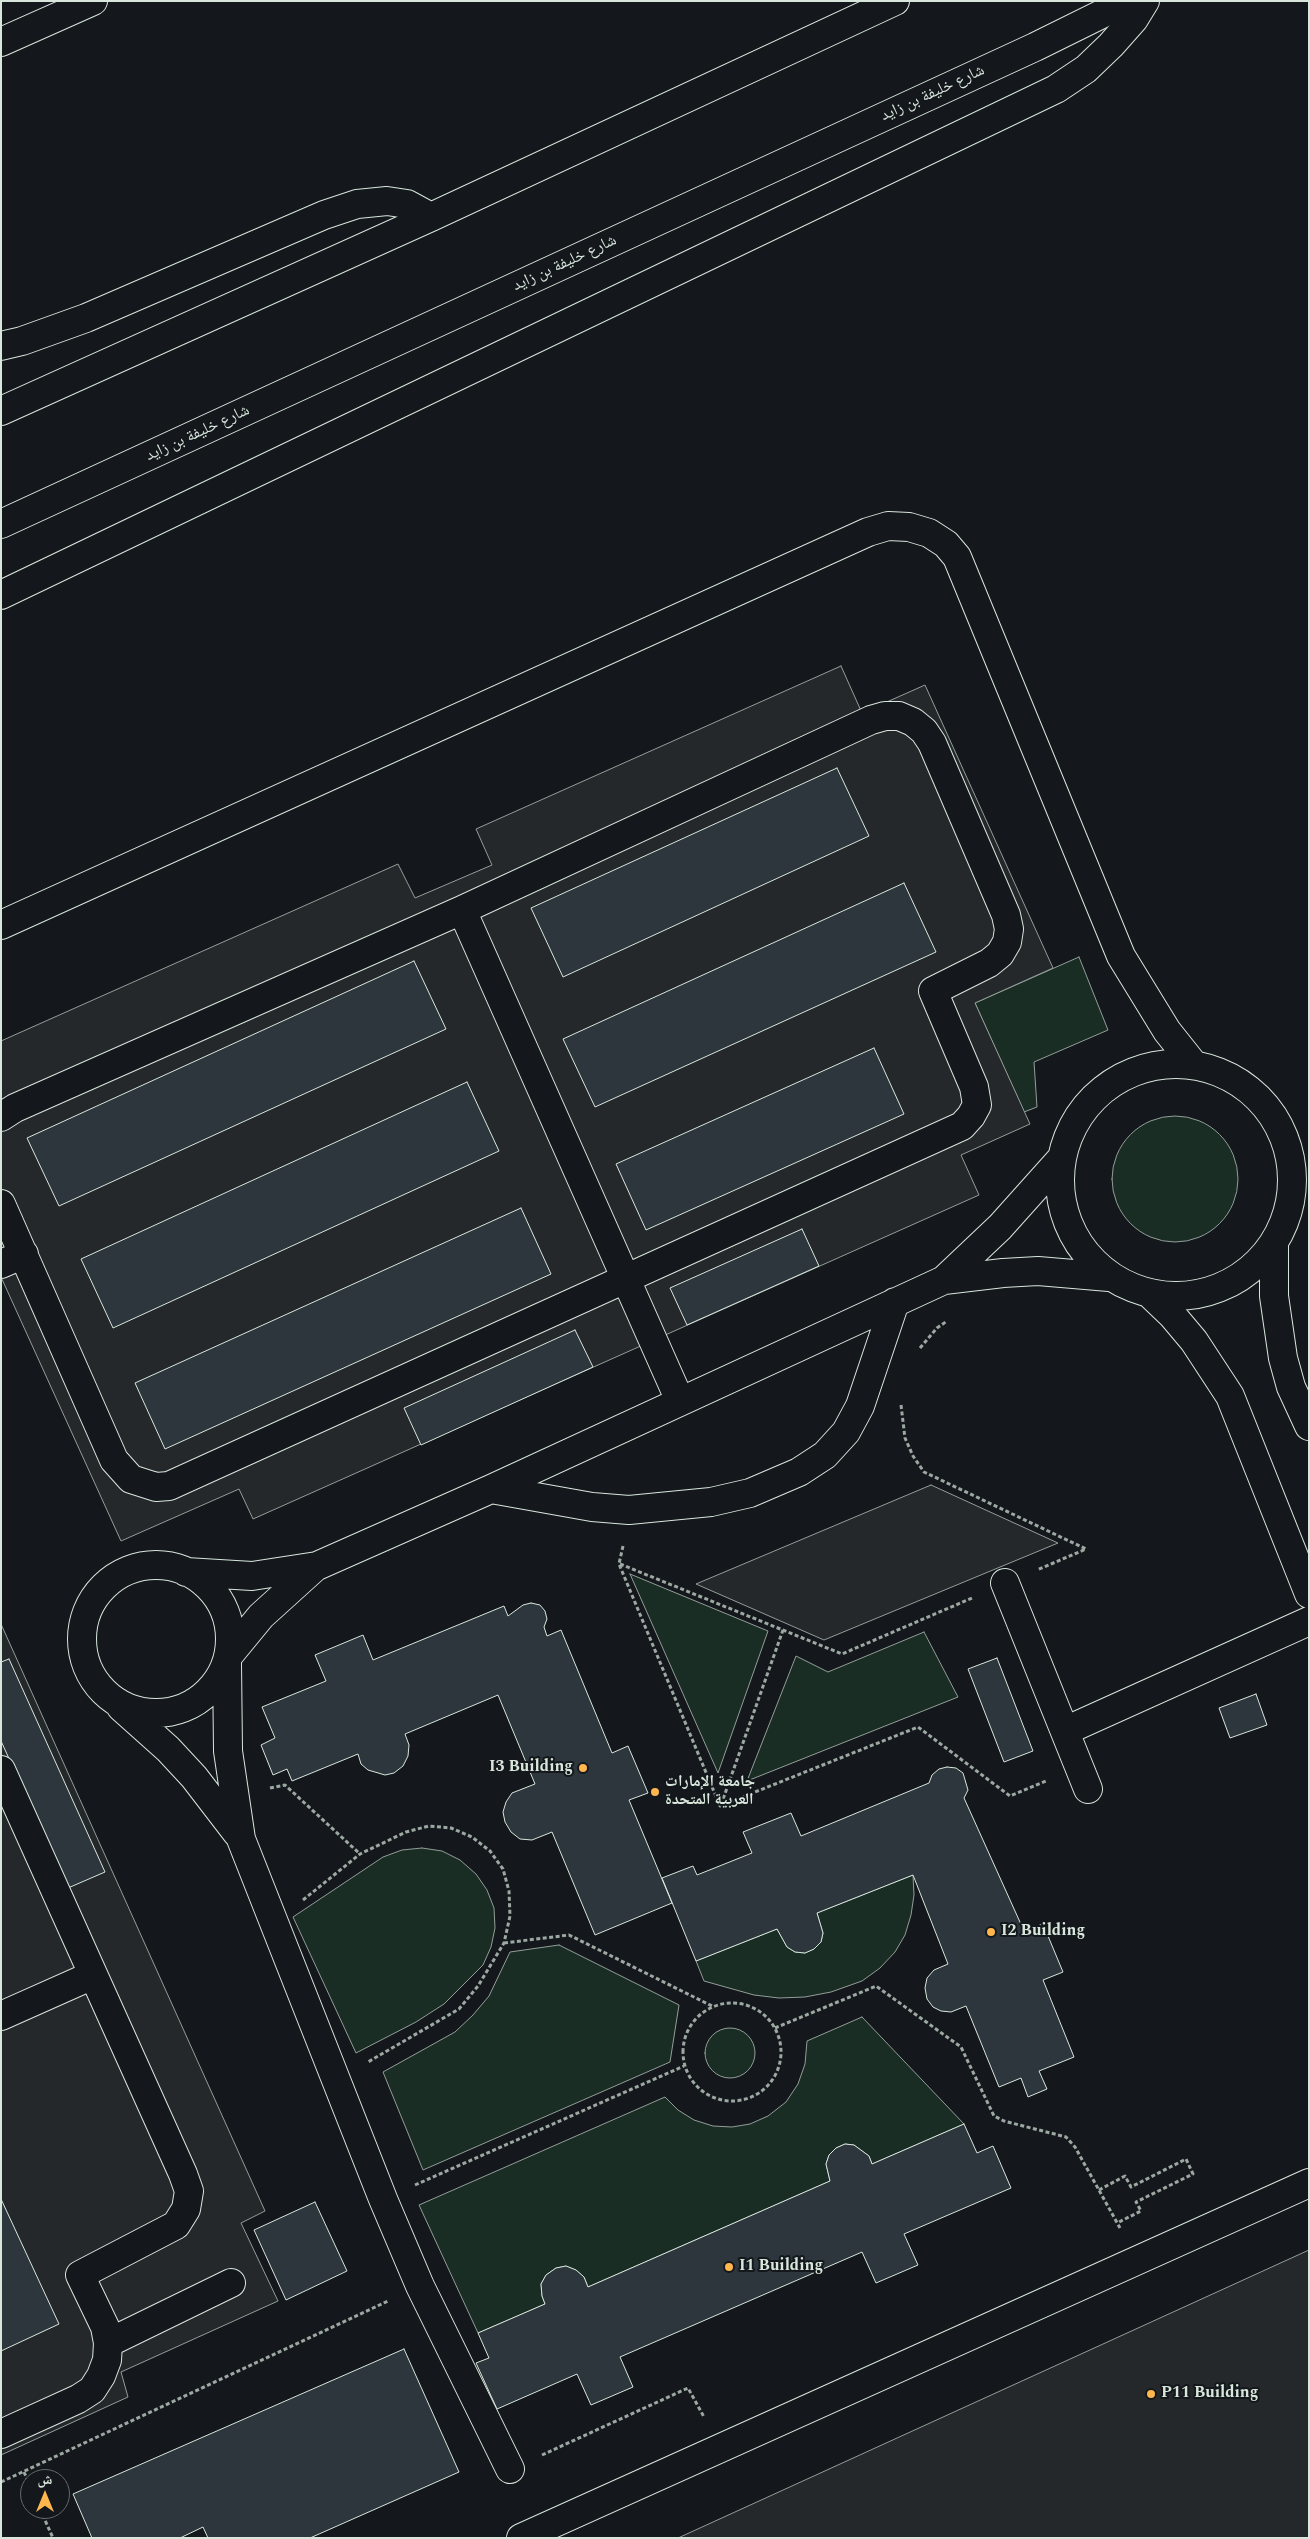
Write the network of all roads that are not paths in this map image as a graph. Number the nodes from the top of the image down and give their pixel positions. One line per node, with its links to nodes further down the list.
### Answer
1 (93, 1): 5 (main road)
2 (895, 1): 6 (main road)
3 (1128, 1): 9 (main road, شارع خليفة بن زايد)
4 (1145, 1): 10 (main road)
5 (1, 42)
6 (431, 217): 7 (main road); 8 (main road)
7 (1, 346)
8 (1, 411)
9 (1, 524)
10 (1, 595)
11 (462, 910): 14 (main road); 20 (main road); 20 (main road)
12 (1, 925): 13 (main road)
13 (1194, 1065): 15 (main road); 17 (main road)
14 (1, 1117)
15 (1060, 1160): 19 (main road); 21 (main road)
16 (1, 1204): 18 (main road)
17 (1274, 1243): 22 (main road); 25 (main road)
18 (13, 1259): 20 (main road)
19 (1109, 1277): 21 (main road); 22 (main road)
20 (626, 1278): 24 (main road)
21 (944, 1280): 23 (main road)
22 (1150, 1294): 30 (main road)
23 (896, 1302): 24 (main road); 26 (main road)
24 (680, 1401): 26 (main road)
25 (1309, 1426)
26 (491, 1489): 27 (main road)
27 (317, 1566): 28 (main road); 32 (main road)
28 (186, 1572): 32 (main road); 33 (main road)
29 (1005, 1583): 34 (main road)
30 (1309, 1594)
31 (1309, 1620): 34 (main road)
32 (228, 1659): 33 (main road); 37 (main road)
33 (109, 1697): 37 (main road)
34 (1065, 1732): 36 (main road)
35 (1, 1770): 38 (main road)
36 (1084, 1779)
37 (241, 1839): 44 (main road)
38 (93, 1974): 39 (main road); 42 (main road)
39 (1, 2016)
40 (1309, 2183): 45 (main road)
41 (231, 2283): 42 (main road)
42 (108, 2343): 43 (main road)
43 (1, 2434)
44 (510, 2469)
45 (532, 2536)

